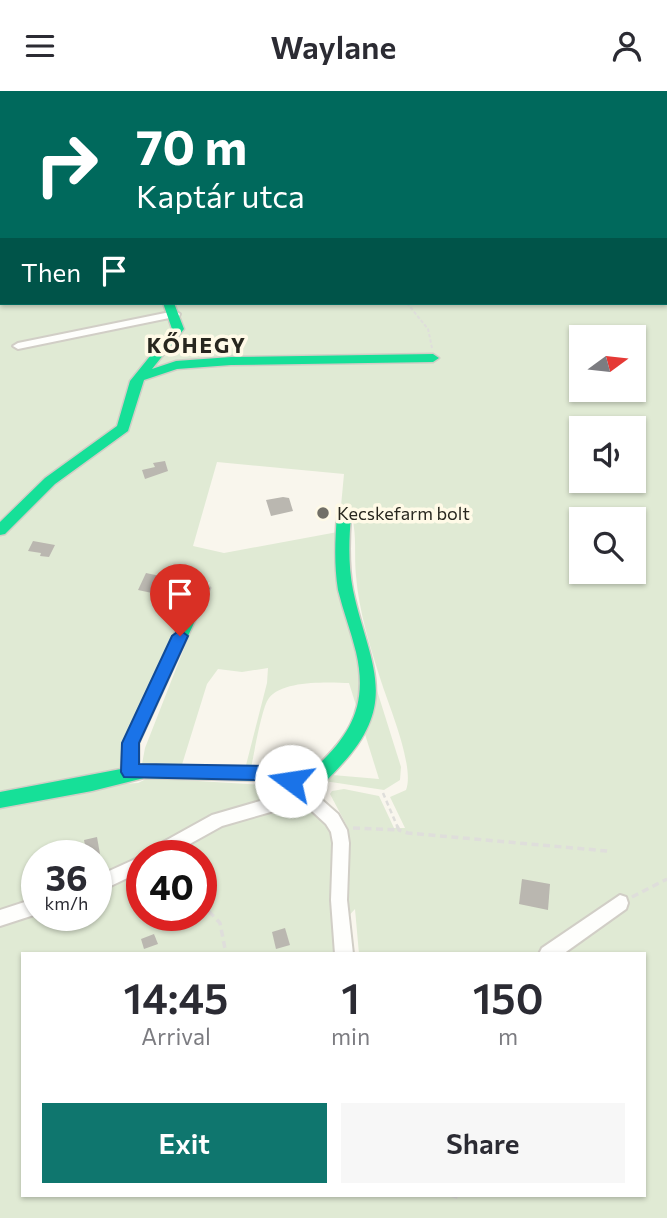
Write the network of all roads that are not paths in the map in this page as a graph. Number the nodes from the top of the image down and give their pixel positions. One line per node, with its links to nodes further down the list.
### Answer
1 (172, 308): 2 (street); 4 (street)
2 (18, 346)
3 (433, 358): 4 (street)
4 (138, 377): 6 (street)
5 (344, 516): 9 (street)
6 (0, 530)
7 (203, 589): 8 (street)
8 (130, 772): 9 (street); 10 (street)
9 (302, 791): 11 (street); 15 (street)
10 (0, 800)
11 (182, 840)
12 (620, 904): 16 (street)
13 (21, 911): 14 (street)
14 (0, 918)
15 (344, 952)
16 (551, 952)

